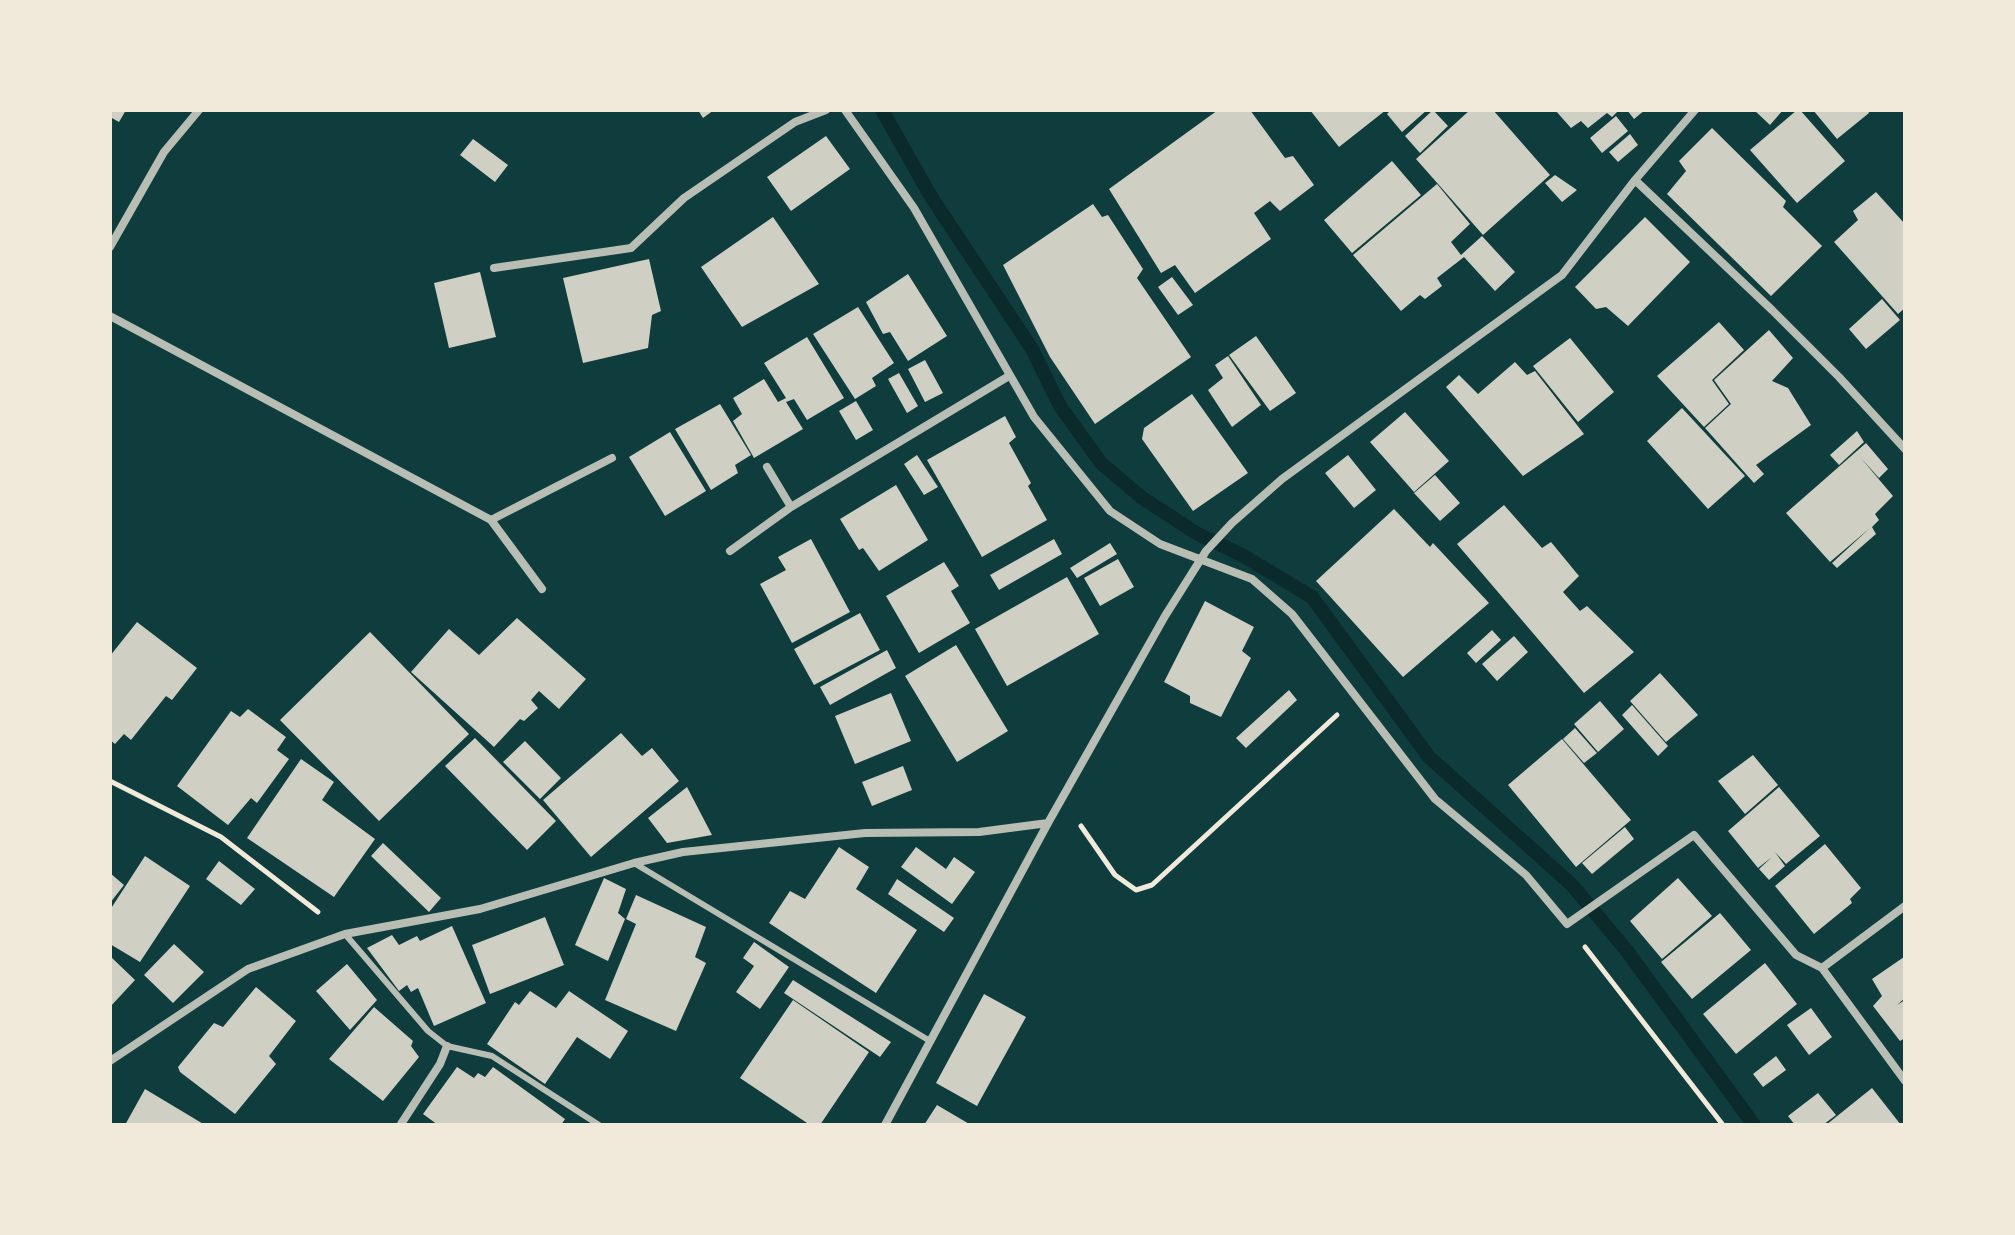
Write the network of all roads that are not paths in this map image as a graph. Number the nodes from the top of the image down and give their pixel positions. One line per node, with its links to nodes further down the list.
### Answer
1 (199, 110): 6 (street)
2 (826, 110): 7 (street)
3 (845, 110): 9 (street)
4 (1695, 110): 5 (street)
5 (1635, 180): 10 (street); 16 (street)
6 (110, 247)
7 (494, 268)
8 (110, 316): 14 (street)
9 (1009, 376): 13 (street); 16 (street)
10 (1905, 449)
11 (612, 458): 14 (street)
12 (767, 467): 13 (street)
13 (791, 507): 15 (street)
14 (491, 520): 17 (street)
15 (730, 551)
16 (1199, 560): 18 (street); 22 (street)
17 (542, 589)
18 (1048, 823): 19 (street); 23 (street)
19 (634, 863): 21 (street); 23 (lane)
20 (1905, 906): 22 (street)
21 (345, 934): 24 (lane); 25 (street)
22 (1822, 968): 26 (street)
23 (930, 1041): 29 (street)
24 (447, 1046): 27 (street); 28 (lane)
25 (110, 1061)
26 (1905, 1081)
27 (403, 1125)
28 (599, 1125)
29 (885, 1125)

